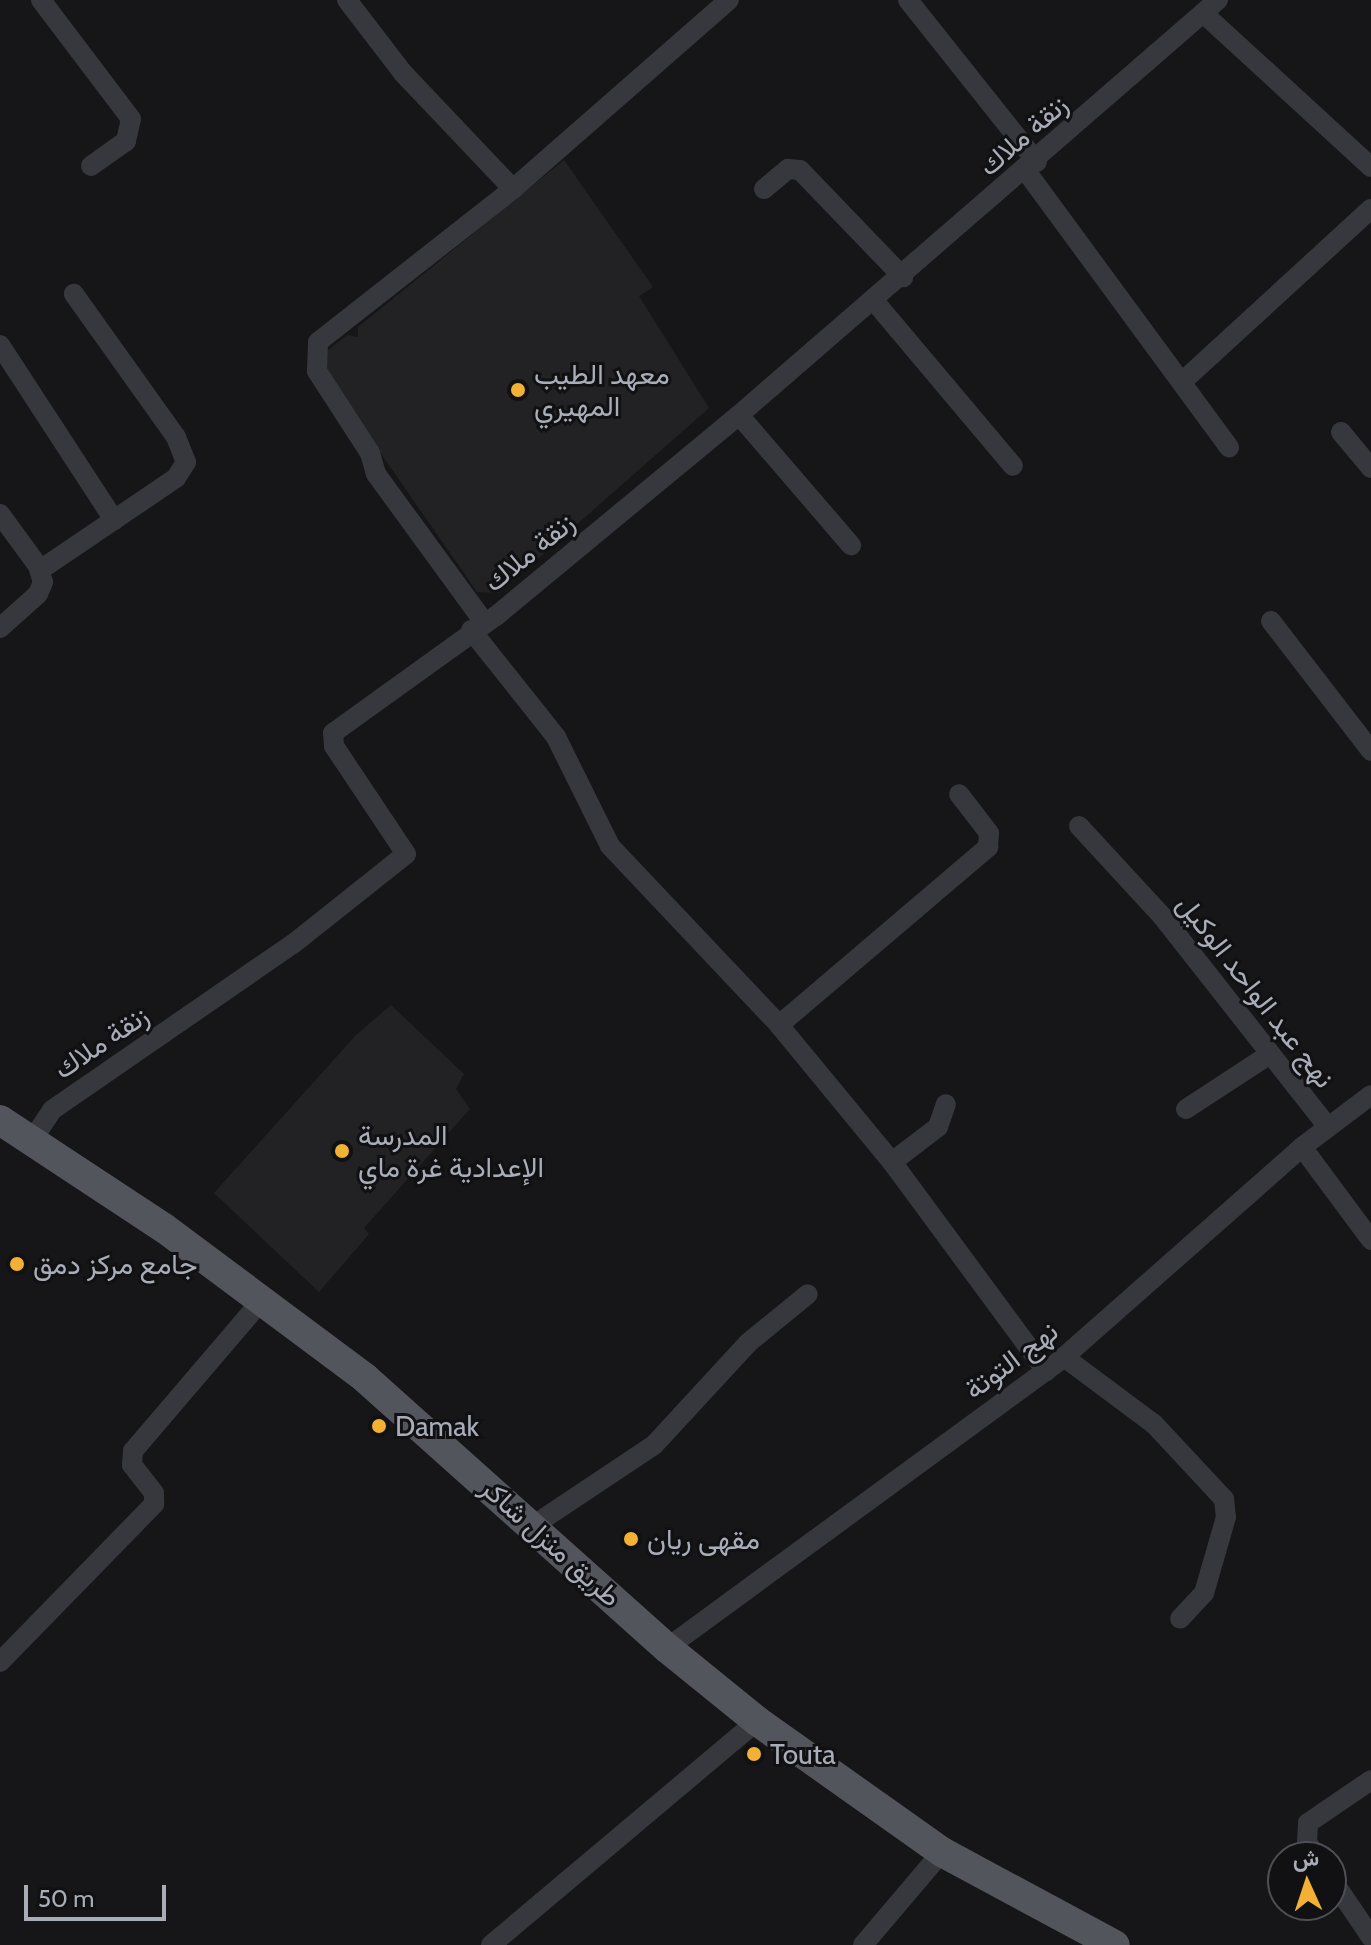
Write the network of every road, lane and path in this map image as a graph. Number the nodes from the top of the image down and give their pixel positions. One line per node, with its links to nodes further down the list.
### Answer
1 (41, 0): 6 (street)
2 (347, 0): 9 (street)
3 (729, 0): 9 (street)
4 (908, 0): 7 (street)
5 (1210, 6): 7 (street, زنقة ملاك); 8 (street)
6 (91, 166)
7 (1031, 166): 12 (street, زنقة ملاك); 16 (street)
8 (1371, 167)
9 (513, 189): 27 (street)
10 (764, 189): 12 (street)
11 (1371, 209): 16 (street)
12 (903, 277): 14 (street, زنقة ملاك)
13 (74, 294): 23 (street)
14 (875, 302): 17 (street, زنقة ملاك); 20 (street)
15 (0, 345): 23 (street)
16 (1183, 381): 19 (street)
17 (739, 415): 24 (street); 27 (street, زنقة ملاك)
18 (1341, 432): 21 (street)
19 (1229, 447)
20 (1013, 466)
21 (1371, 468)
22 (0, 514): 25 (street)
23 (114, 520): 25 (street)
24 (851, 545)
25 (40, 570): 28 (street)
26 (1271, 621): 29 (street)
27 (477, 626): 32 (street); 39 (street, زنقة ملاك)
28 (0, 628)
29 (1371, 751)
30 (959, 794): 32 (street)
31 (1079, 826): 33 (street, نهج عبد الواحد الوكيل)
32 (779, 1025): 41 (street)
33 (1270, 1054): 36 (street); 38 (street, نهج عبد الواحد الوكيل)
34 (1371, 1095): 38 (street, نهج التوتة)
35 (946, 1104): 41 (street)
36 (1186, 1109)
37 (0, 1120): 39 (main road, طريق منزل شاكر)
38 (1327, 1126): 40 (street, نهج التوتة)
39 (32, 1140): 44 (main road, طريق منزل شاكر)
40 (1302, 1147): 42 (street); 45 (street, نهج التوتة)
41 (892, 1162): 46 (street)
42 (1371, 1240)
43 (808, 1294): 47 (street)
44 (263, 1299): 47 (main road, طريق منزل شاكر); 50 (street)
45 (1064, 1357): 46 (street, نهج التوتة); 48 (street)
46 (1046, 1371): 49 (street, نهج التوتة)
47 (534, 1525): 49 (main road, طريق منزل شاكر)
48 (1180, 1619)
49 (667, 1648): 51 (main road, طريق منزل شاكر)
50 (0, 1662)
51 (757, 1721): 54 (main road, طريق منزل شاكر); 57 (street)
52 (1371, 1780): 53 (street)
53 (1307, 1841)
54 (942, 1852): 58 (street); 59 (main road, طريق منزل شاكر)
55 (1347, 1902): 56 (street)
56 (1371, 1937)
57 (491, 1945)
58 (863, 1945)
59 (1115, 1945)

